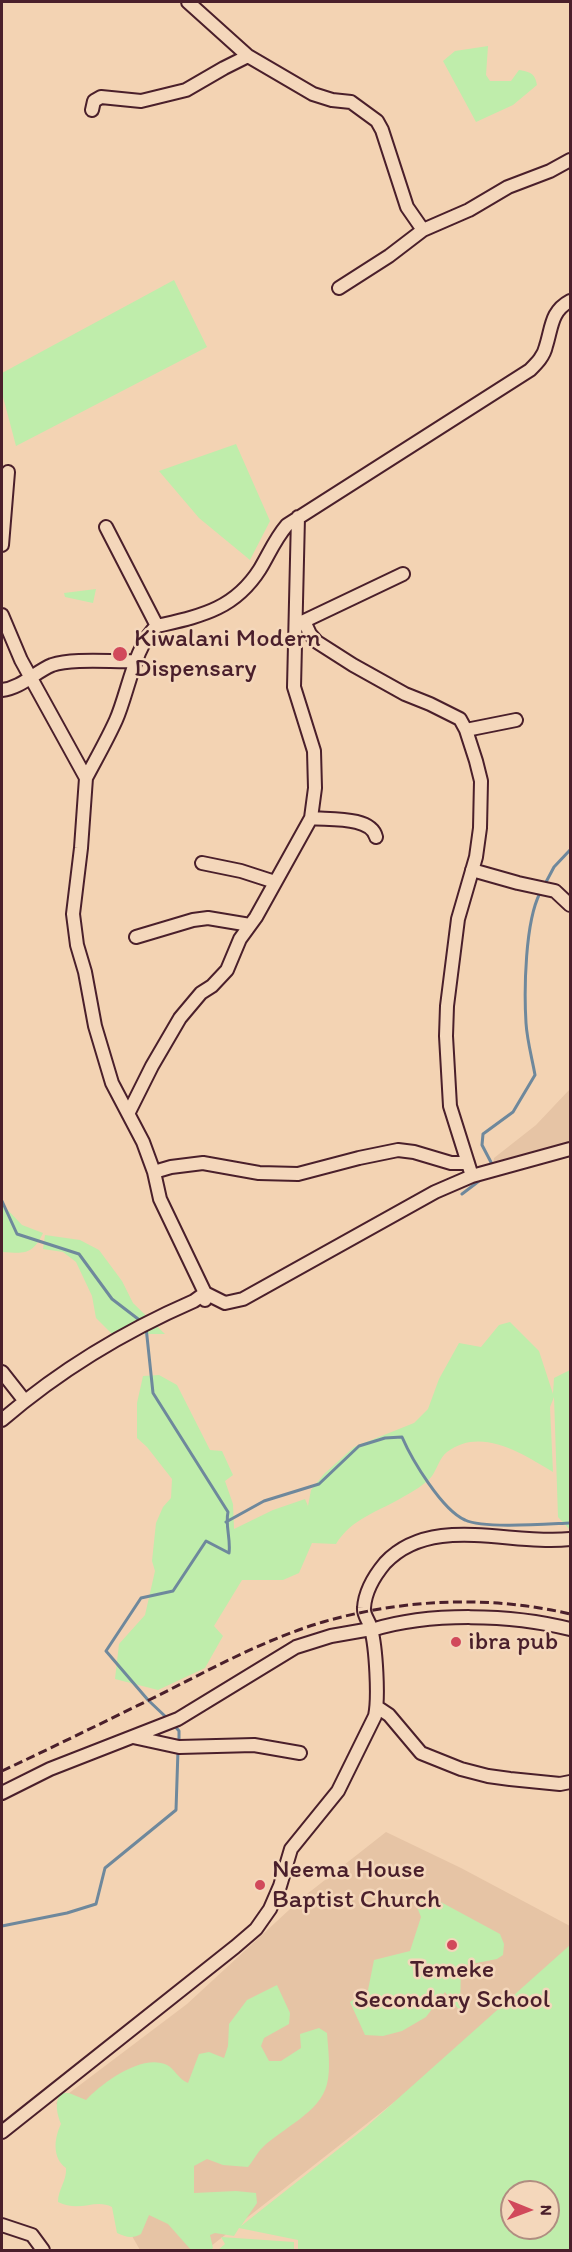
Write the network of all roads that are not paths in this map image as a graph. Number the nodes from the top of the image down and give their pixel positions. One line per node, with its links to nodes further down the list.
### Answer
1 (191, 2): 2 (street)
2 (248, 56): 3 (street); 5 (street)
3 (92, 110)
4 (570, 160): 5 (street)
5 (423, 230): 6 (street)
6 (339, 288)
7 (570, 301): 9 (street)
8 (8, 472): 11 (street)
9 (298, 517): 14 (street); 15 (street)
10 (106, 527): 15 (street)
11 (2, 545)
12 (403, 574): 14 (street)
13 (2, 615): 17 (street)
14 (299, 624): 20 (street); 22 (street)
15 (157, 626): 16 (street)
16 (136, 661): 17 (street); 21 (street)
17 (32, 678): 18 (street); 21 (street)
18 (2, 690)
19 (516, 720): 20 (street)
20 (466, 730): 25 (street)
21 (86, 778): 30 (street)
22 (311, 818): 23 (street); 26 (street)
23 (376, 837)
24 (202, 863): 26 (street)
25 (472, 870): 27 (street); 32 (street)
26 (275, 882): 28 (street)
27 (570, 904)
28 (250, 925): 29 (street); 30 (street)
29 (136, 937)
30 (129, 1112): 33 (street)
31 (570, 1149): 34 (street)
32 (468, 1163): 33 (street); 34 (street)
33 (154, 1172): 35 (street)
34 (472, 1176): 35 (street)
35 (205, 1296): 37 (street)
36 (2, 1372): 37 (street)
37 (24, 1400): 38 (street)
38 (2, 1420)
39 (570, 1539): 41 (street)
40 (570, 1629): 41 (street)
41 (372, 1630): 42 (street); 43 (street)
42 (377, 1707): 45 (street); 47 (street)
43 (132, 1737): 44 (street); 46 (street)
44 (300, 1753)
45 (570, 1782)
46 (2, 1793)
47 (2, 2132)
48 (2, 2225): 49 (street)
49 (43, 2250)

